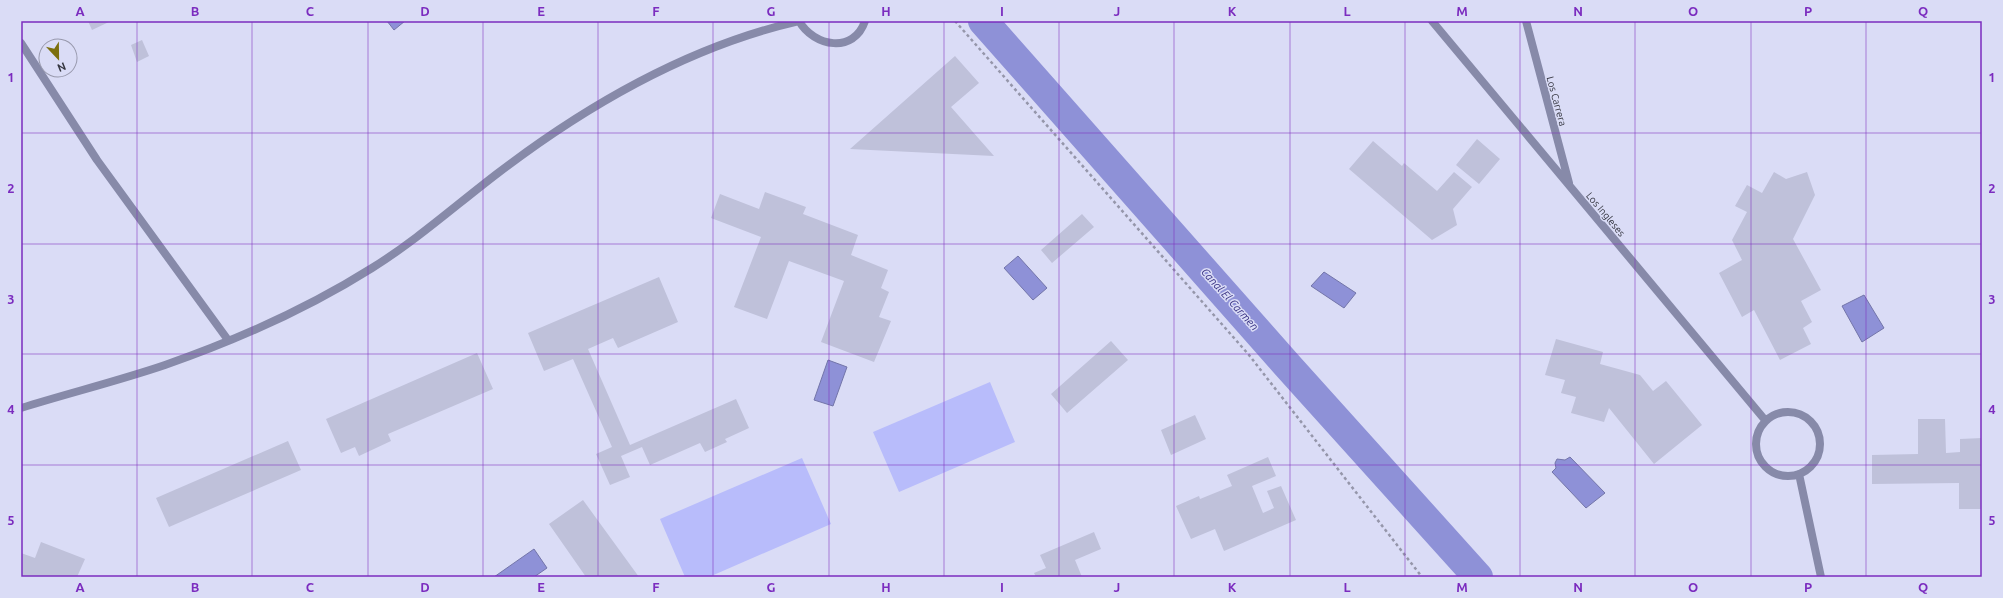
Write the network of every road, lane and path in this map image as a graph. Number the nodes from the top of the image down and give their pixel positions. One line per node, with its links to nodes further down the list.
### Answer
1 (799, 21): 2 (street); 8 (street)
2 (865, 21)
3 (955, 21): 12 (path)
4 (1432, 21): 7 (street, Los Ingleses)
5 (1526, 21): 7 (street, Los Carrera)
6 (21, 43): 8 (street)
7 (1570, 186): 10 (street, Los Ingleses)
8 (228, 340): 9 (street)
9 (21, 408)
10 (1765, 420): 11 (street); 11 (street)
11 (1799, 474): 13 (street)
12 (1422, 577)
13 (1821, 577)

